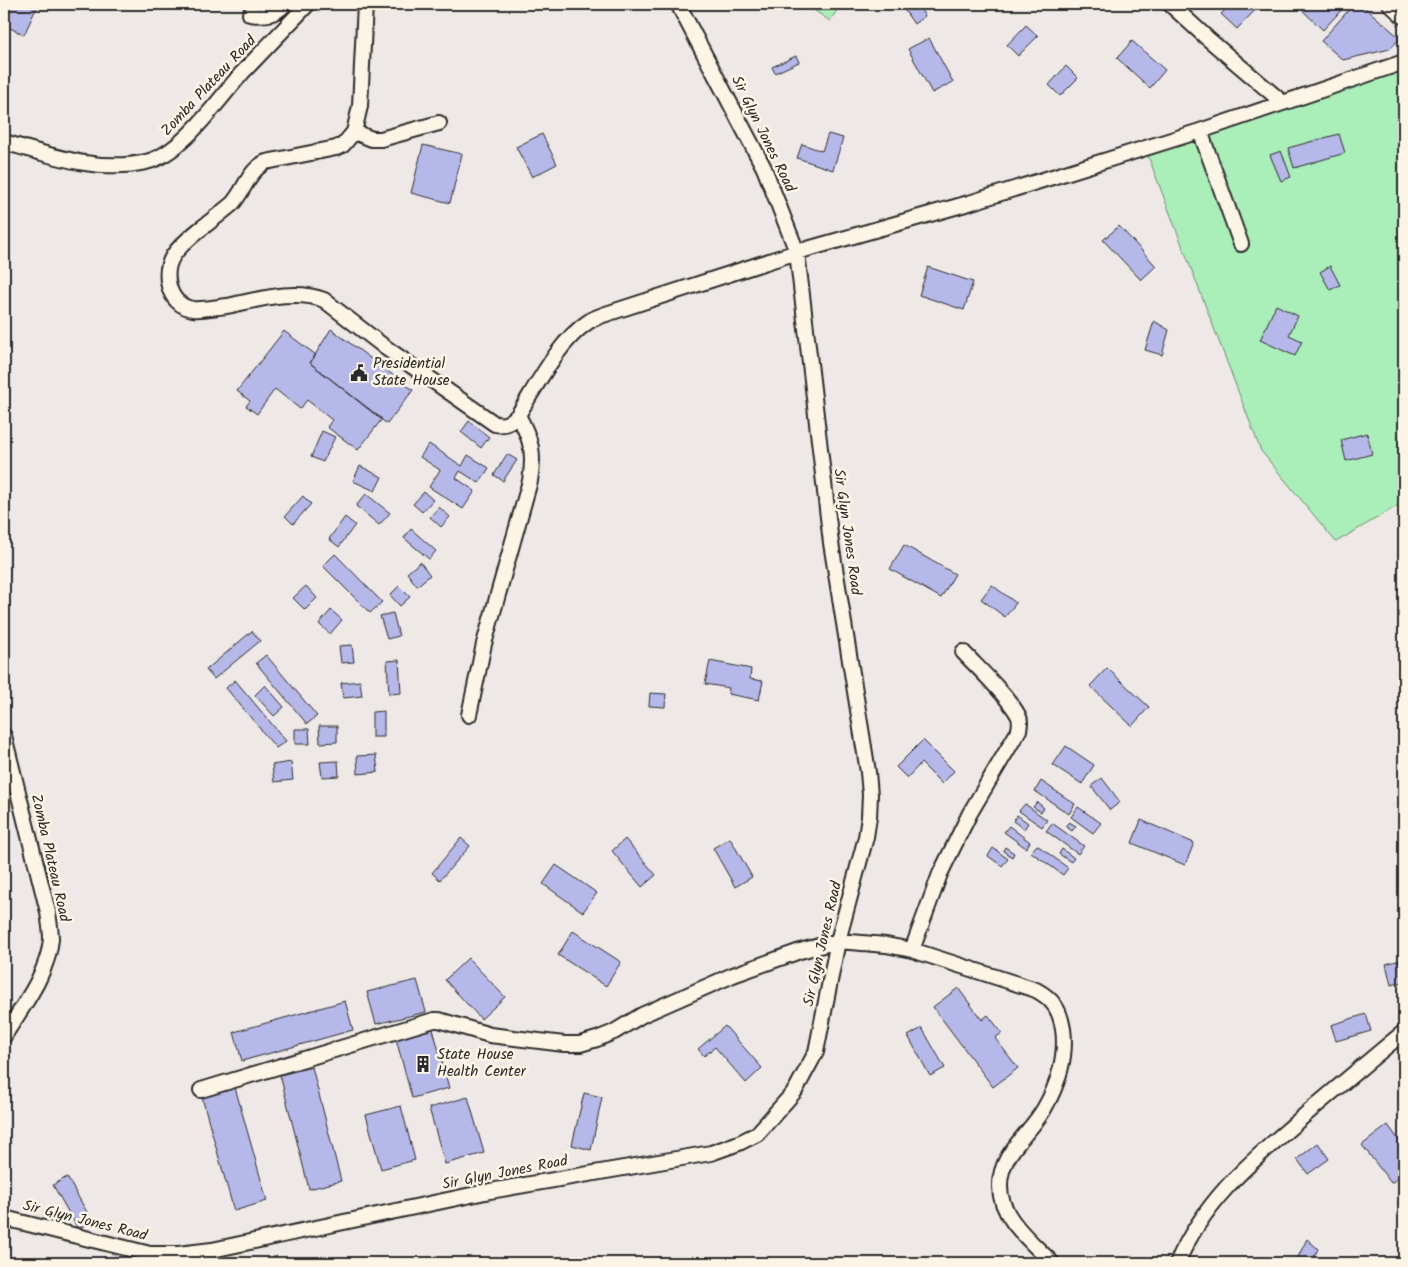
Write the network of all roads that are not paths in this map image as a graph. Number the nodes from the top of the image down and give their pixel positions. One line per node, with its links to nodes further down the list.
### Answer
1 (285, 4): 7 (street)
2 (308, 4): 14 (street, Zomba Plateau Road)
3 (365, 4): 13 (street)
4 (678, 4): 16 (street, Sir Glyn Jones Road)
5 (1170, 4): 10 (street)
6 (1390, 4): 8 (street)
7 (250, 14)
8 (1404, 17)
9 (1404, 62): 10 (street)
10 (1282, 102): 12 (street)
11 (439, 123): 13 (street)
12 (1200, 131): 15 (street); 16 (street)
13 (354, 132): 17 (street)
14 (4, 142)
15 (1241, 244)
16 (797, 252): 17 (street); 21 (street, Sir Glyn Jones Road)
17 (518, 415): 19 (street)
18 (963, 652): 22 (street)
19 (469, 715)
20 (4, 736): 24 (street, Zomba Plateau Road)
21 (838, 941): 22 (street); 25 (street); 26 (street, Sir Glyn Jones Road)
22 (912, 950): 27 (street)
23 (1404, 1032): 28 (street)
24 (4, 1036)
25 (201, 1090)
26 (4, 1218)
27 (1052, 1263)
28 (1177, 1263)

